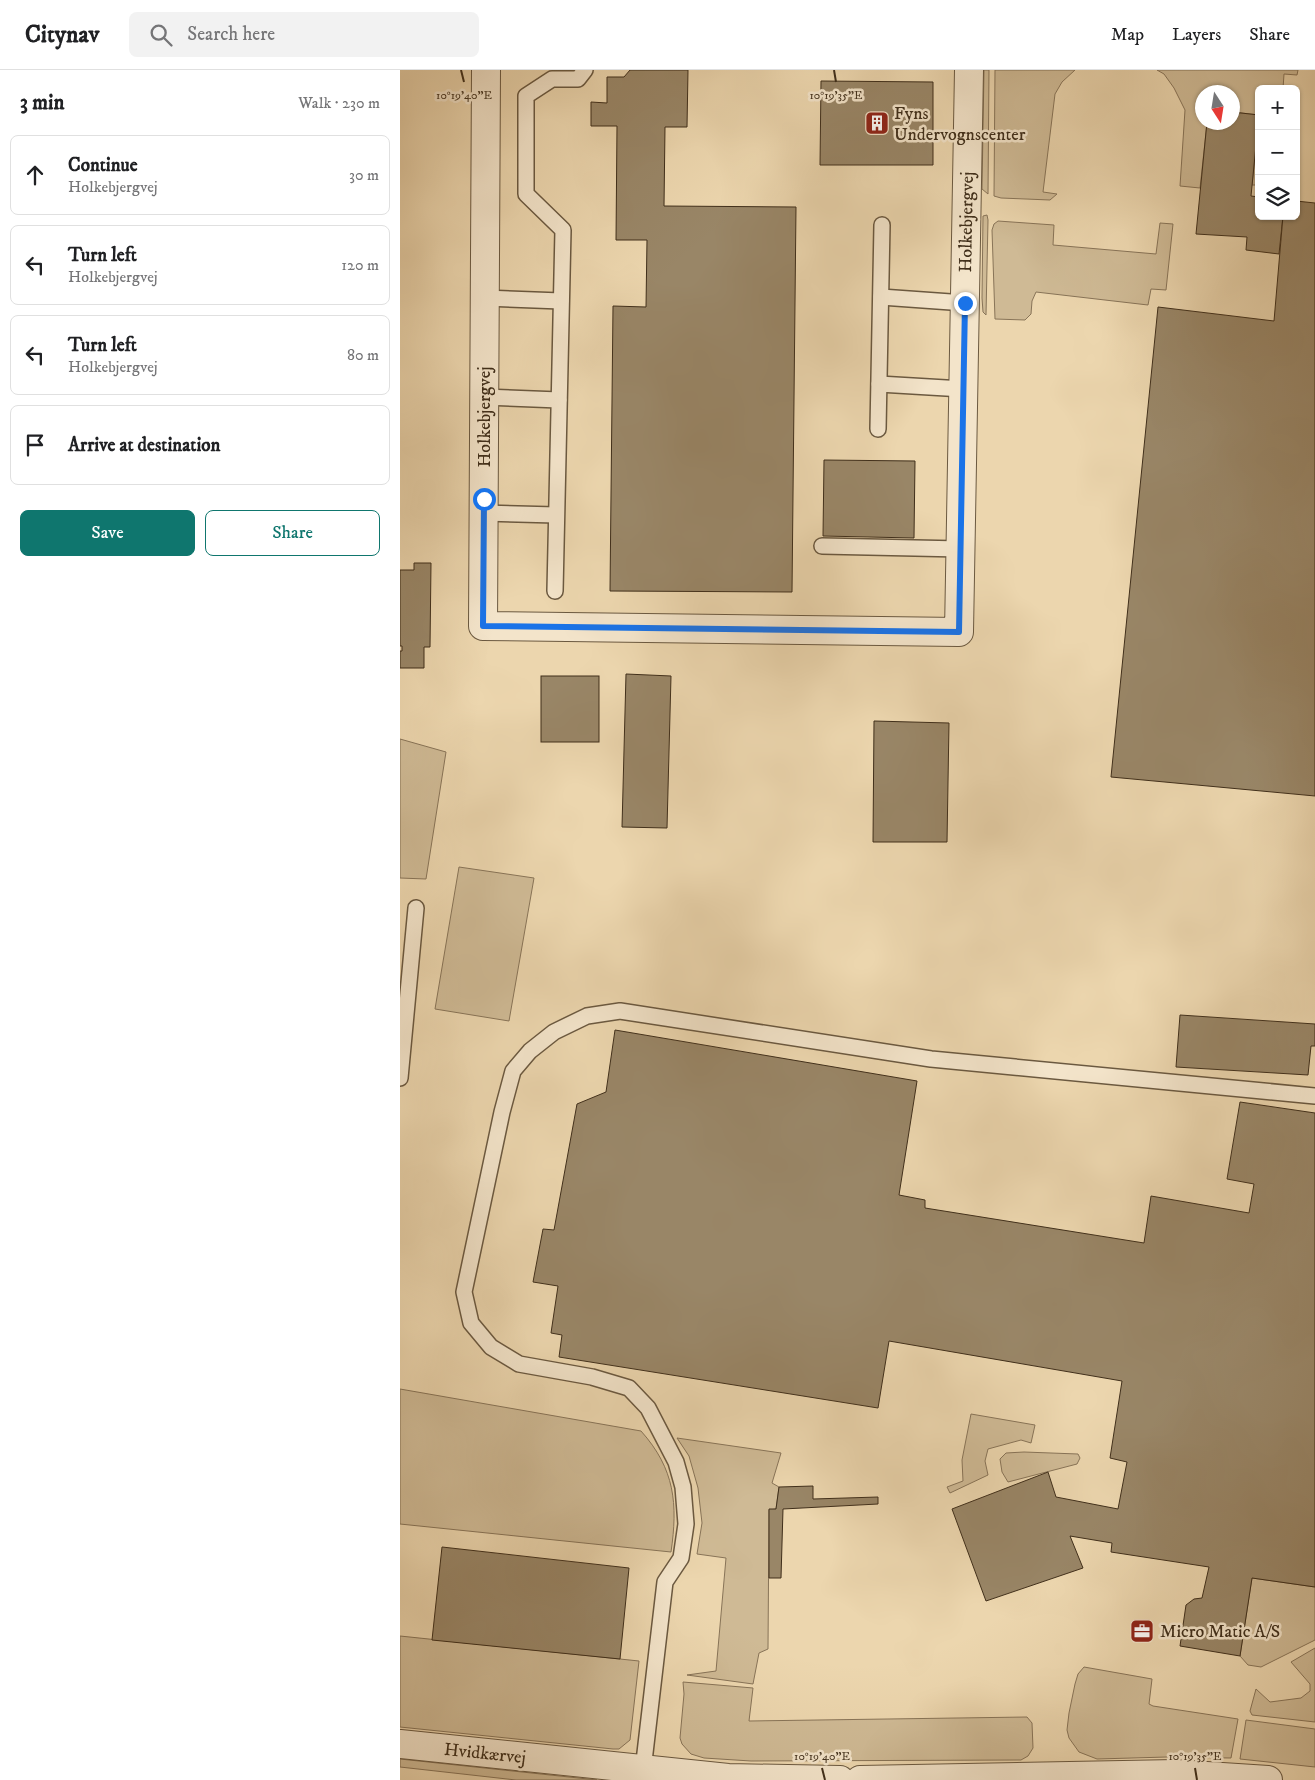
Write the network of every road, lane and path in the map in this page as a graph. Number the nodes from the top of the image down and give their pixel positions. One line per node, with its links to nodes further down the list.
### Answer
1 (486, 70): 6 (street, Holkebjergvej)
2 (585, 70): 7 (lane)
3 (969, 70): 8 (street, Holkebjergvej)
4 (882, 225): 5 (lane)
5 (881, 297): 8 (lane); 9 (lane)
6 (485, 298): 7 (lane); 11 (street, Holkebjergvej)
7 (562, 301): 12 (lane)
8 (965, 303): 10 (street, Holkebjergvej)
9 (879, 384): 10 (lane); 13 (lane)
10 (963, 389): 17 (street, Holkebjergvej)
11 (484, 397): 12 (lane); 14 (street, Holkebjergvej)
12 (559, 400): 15 (lane)
13 (878, 429)
14 (484, 513): 15 (lane); 17 (street, Holkebjergvej)
15 (556, 515): 18 (lane)
16 (822, 546): 17 (lane)
17 (960, 549)
18 (555, 591)
19 (416, 908): 20 (lane)
20 (400, 1078)
21 (1315, 1096): 23 (lane)
22 (400, 1744): 23 (street, Hvidkærvej)
23 (643, 1770): 24 (street, Hvidkærvej)
24 (825, 1780): 25 (street, Hvidkærvej)
25 (840, 1780)
26 (860, 1780): 27 (street)
27 (876, 1780): 28 (street)
28 (1268, 1780)

